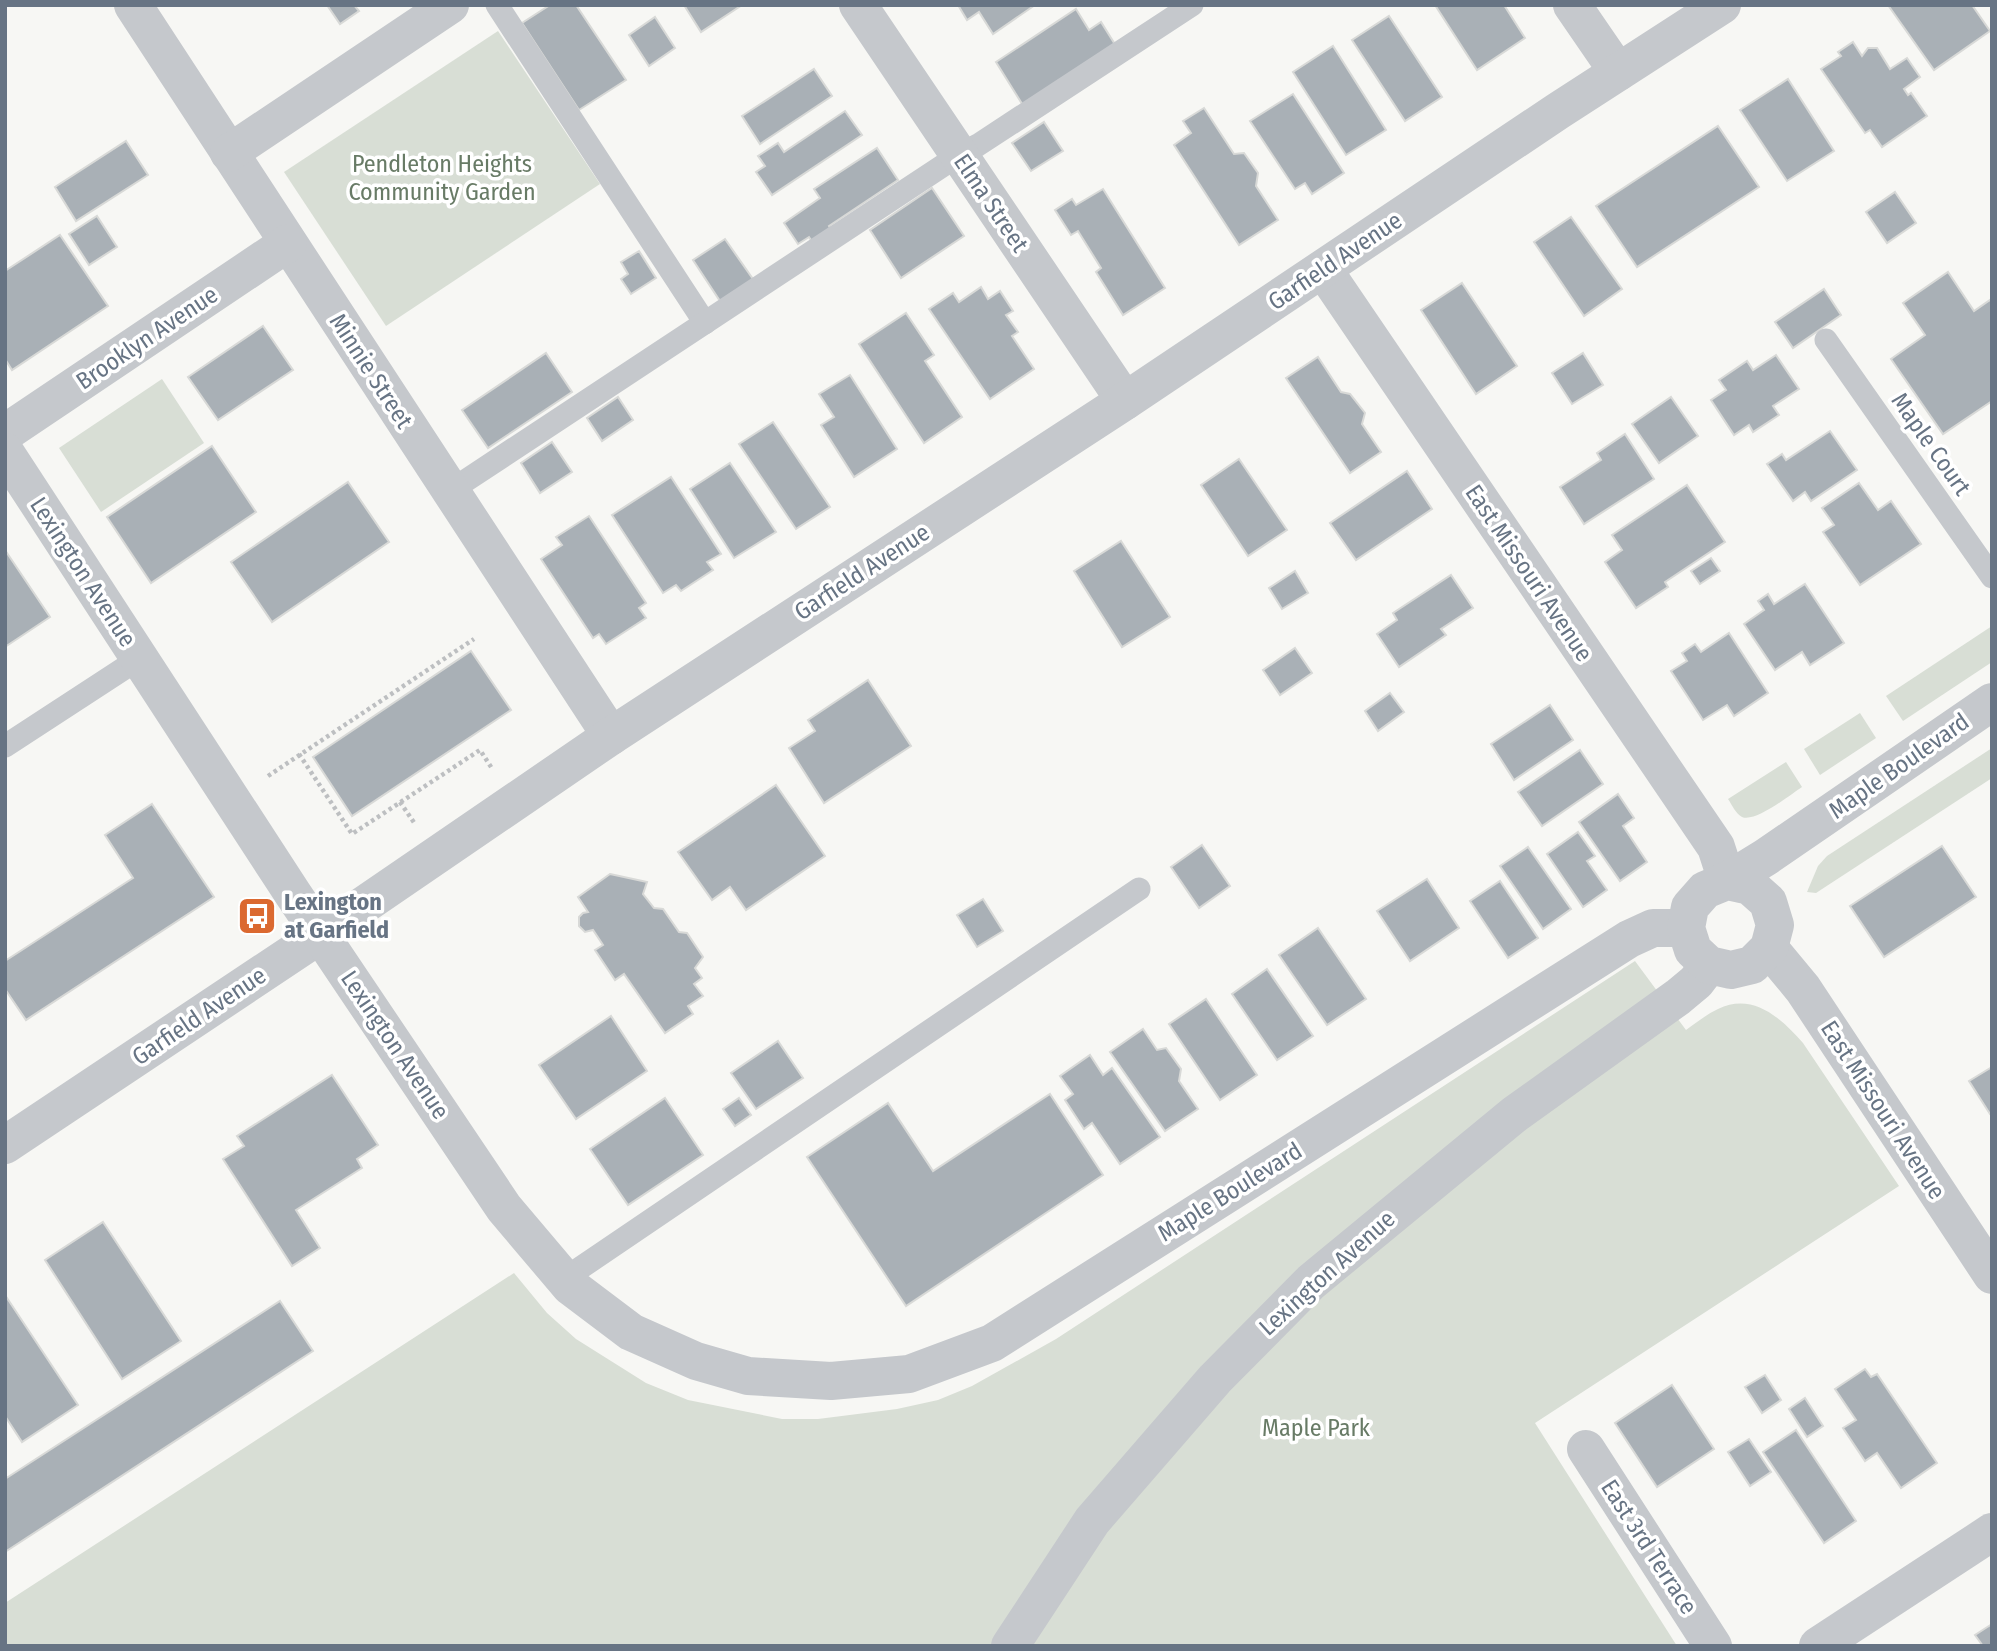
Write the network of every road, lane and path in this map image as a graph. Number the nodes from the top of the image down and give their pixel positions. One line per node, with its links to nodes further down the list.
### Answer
1 (133, 5): 9 (street, Minnie Street)
2 (450, 5): 9 (street)
3 (497, 5): 13 (lane)
4 (858, 5): 10 (street, Elma Street)
5 (1192, 5): 10 (lane)
6 (1572, 5): 8 (street)
7 (1721, 5): 8 (street, Garfield Avenue)
8 (1618, 72): 12 (street, Garfield Avenue)
9 (229, 153): 11 (street, Minnie Street)
10 (959, 155): 13 (lane); 15 (street, Elma Street)
11 (288, 243): 16 (street, Brooklyn Avenue); 18 (street, Minnie Street)
12 (1323, 269): 15 (street, Garfield Avenue); 31 (street, East Missouri Avenue)
13 (705, 323): 18 (lane)
14 (1826, 340): 19 (lane, Maple Court)
15 (1125, 401): 23 (street, Garfield Avenue)
16 (5, 433)
17 (5, 452): 21 (street, Lexington Avenue)
18 (450, 491): 23 (street, Minnie Street)
19 (1992, 577)
20 (474, 639): 25 (path)
21 (140, 658): 24 (lane); 35 (street, Lexington Avenue)
22 (1992, 702): 30 (street, Maple Boulevard)
23 (611, 736): 35 (street, Garfield Avenue)
24 (5, 746)
25 (299, 754): 27 (path); 28 (path)
26 (489, 764): 28 (path)
27 (268, 776)
28 (400, 802): 29 (path)
29 (409, 815)
30 (1806, 830): 31 (street, Maple Boulevard); 33 (street, Maple Boulevard)
31 (1727, 881): 33 (street); 34 (street, Maple Boulevard)
32 (1139, 889): 40 (lane)
33 (1768, 902): 36 (street)
34 (1686, 928): 37 (street); 41 (street, Maple Boulevard)
35 (320, 934): 38 (street, Garfield Avenue); 40 (street, Lexington Avenue)
36 (1769, 948): 37 (street); 39 (street, East Missouri Avenue)
37 (1709, 965): 44 (street, Lexington Avenue)
38 (5, 1145)
39 (1992, 1275)
40 (564, 1279): 41 (street, Lexington Avenue)
41 (748, 1376)
42 (1586, 1449): 45 (street, East 3rd Terrace)
43 (1992, 1532): 46 (street)
44 (1010, 1646)
45 (1713, 1646)
46 (1818, 1646)

